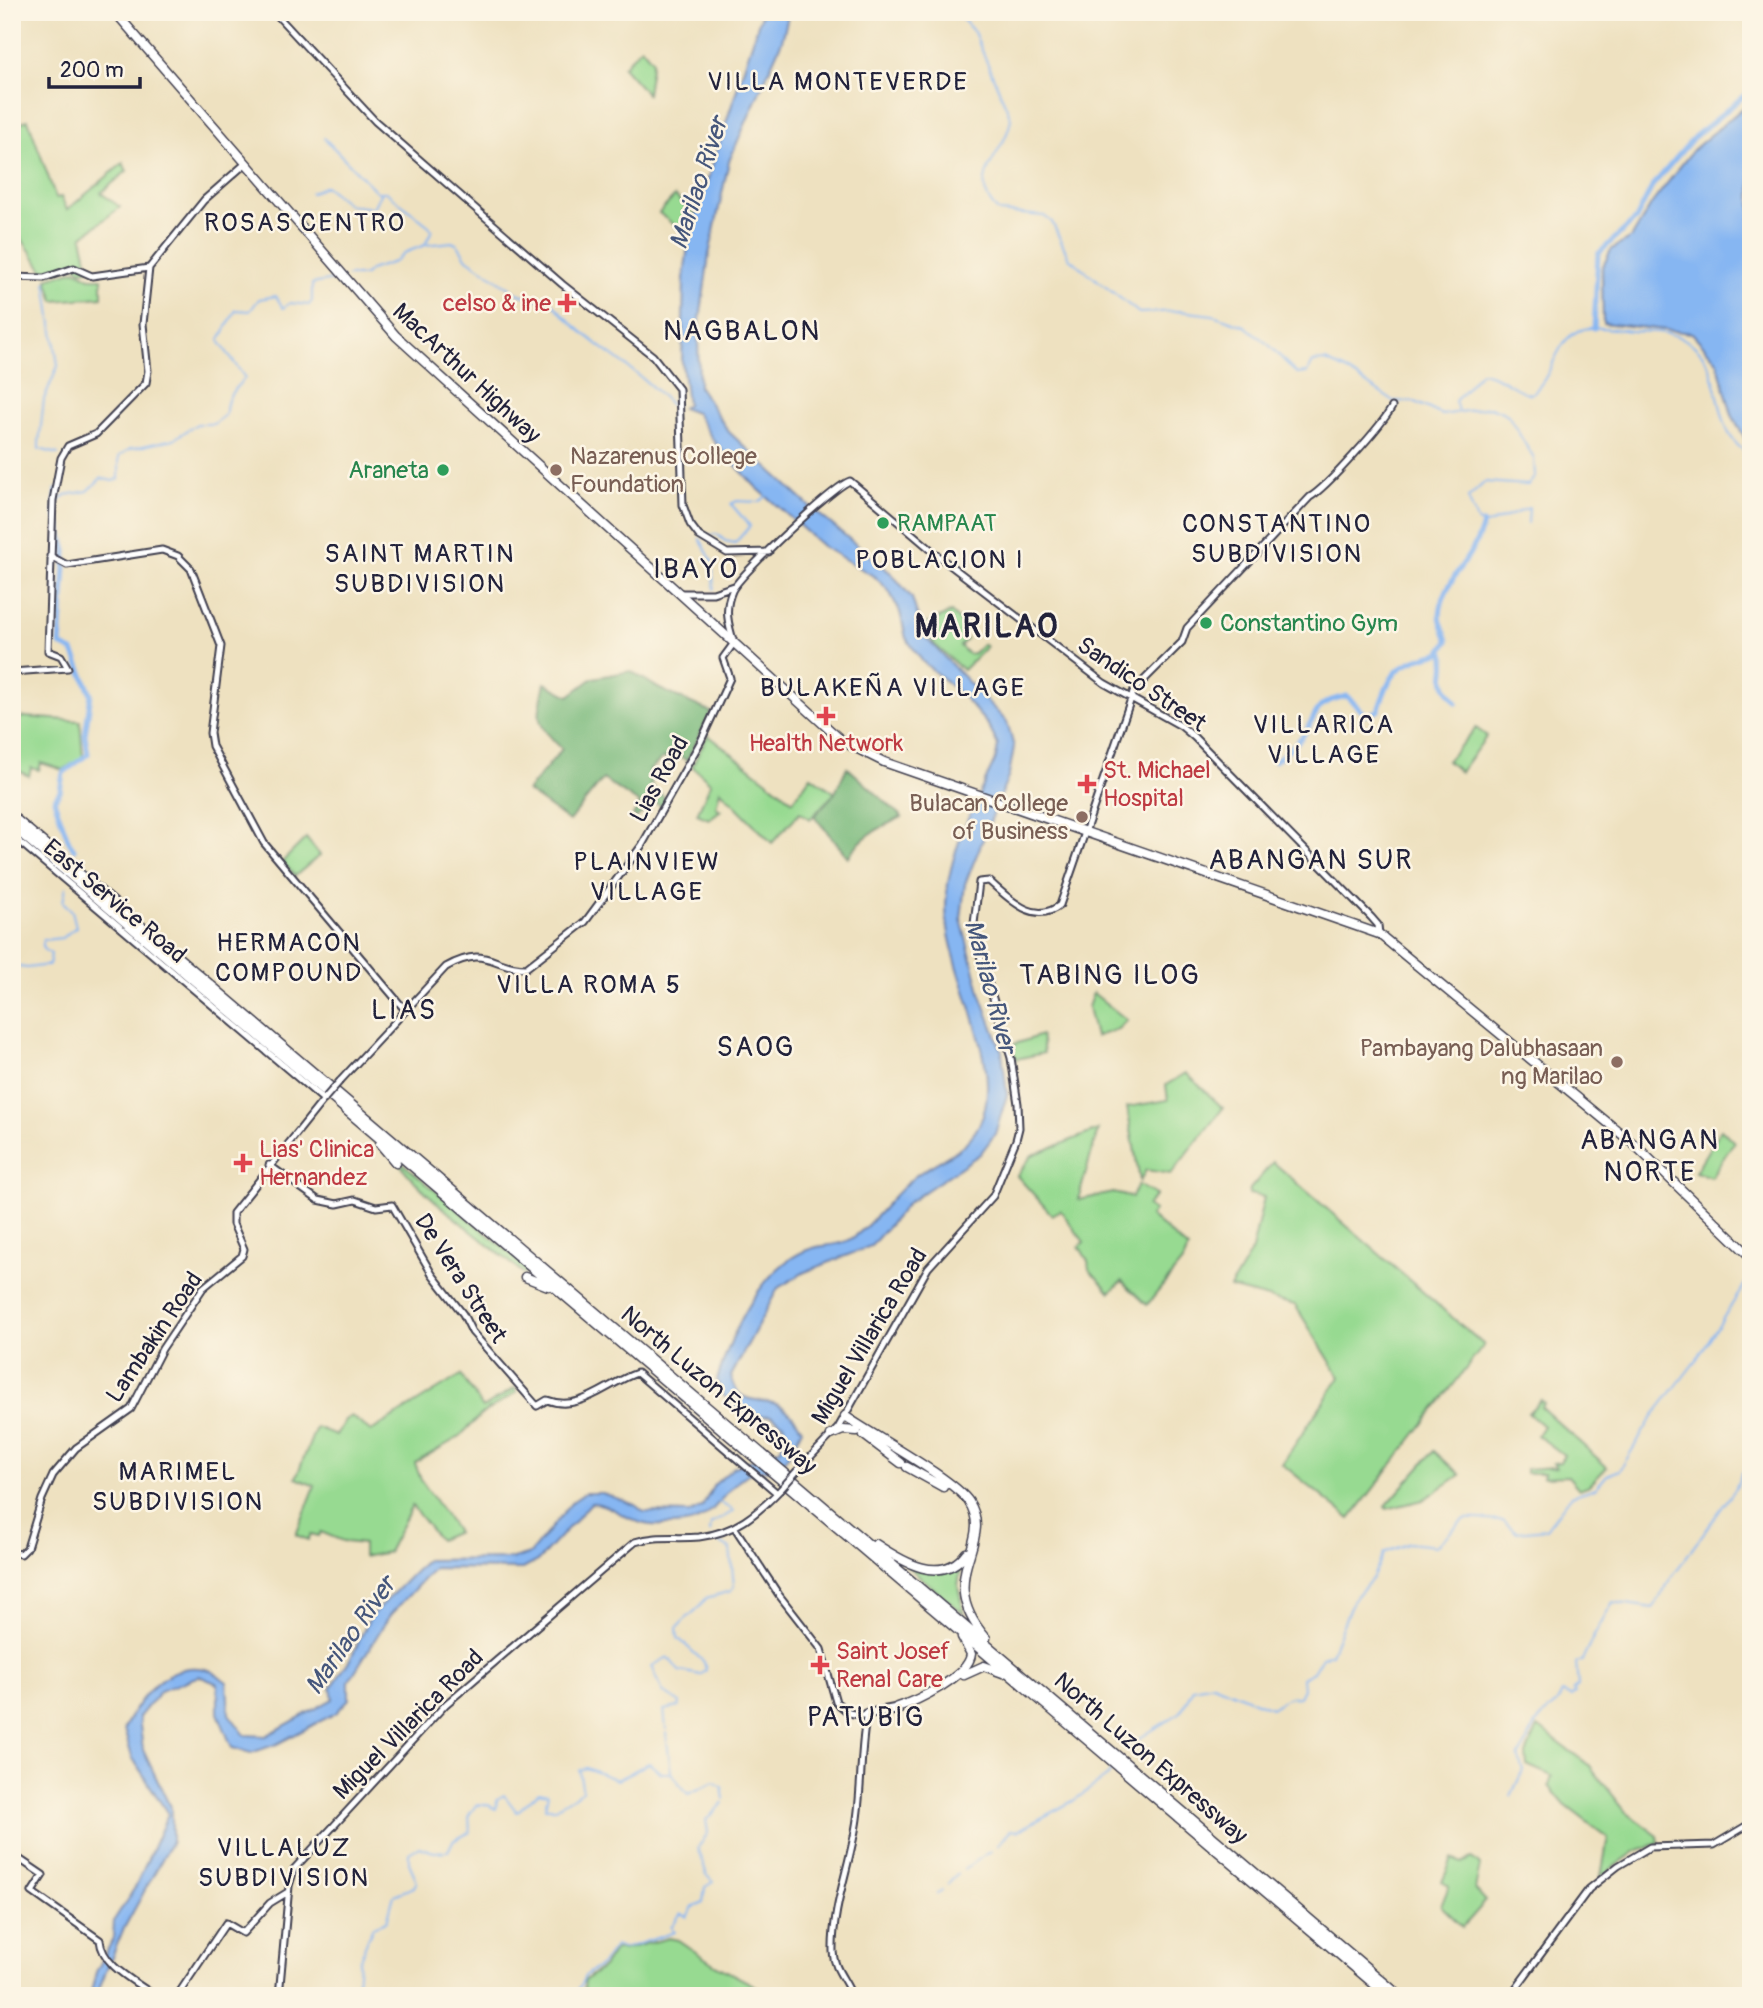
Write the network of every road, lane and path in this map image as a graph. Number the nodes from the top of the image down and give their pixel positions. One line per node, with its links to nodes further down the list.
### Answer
1 (115, 12): 3 (highway, MacArthur Highway)
2 (274, 12): 7 (main road)
3 (245, 164): 4 (main road); 10 (highway, MacArthur Highway)
4 (149, 268): 5 (main road); 8 (main road)
5 (12, 277)
6 (1392, 407): 13 (main road)
7 (769, 552): 9 (main road, Sandico Street); 13 (main road, Sandico Street)
8 (50, 556): 12 (main road); 21 (main road)
9 (734, 586): 10 (main road); 11 (main road)
10 (679, 593): 11 (highway, MacArthur Highway)
11 (734, 643): 17 (highway, MacArthur Highway); 21 (main road, Lias Road)
12 (12, 673)
13 (1131, 698): 17 (main road); 20 (main road, Sandico Street)
14 (12, 810): 19 (highway)
15 (12, 816): 19 (highway, North Luzon Expressway)
16 (12, 826): 23 (highway, North Luzon Expressway)
17 (1088, 830): 20 (highway, MacArthur Highway); 30 (main road, Miguel Villarica Road)
18 (13, 836): 22 (main road, East Service Road)
19 (46, 844): 33 (highway, North Luzon Expressway)
20 (1379, 932): 26 (highway, MacArthur Highway); 27 (highway, MacArthur Highway)
21 (404, 1010): 22 (main road, Lias Road, bridge)
22 (325, 1099): 25 (main road, Lambakin Road)
23 (368, 1128): 24 (highway); 29 (highway, North Luzon Expressway)
24 (396, 1163)
25 (269, 1165): 35 (main road, De Vera Street); 41 (main road, Lambakin Road)
26 (1751, 1251)
27 (1751, 1257)
28 (525, 1277): 29 (highway)
29 (556, 1287): 33 (highway, North Luzon Expressway)
30 (843, 1419): 31 (highway); 32 (main road, Miguel Villarica Road); 43 (highway)
31 (857, 1431): 32 (highway); 37 (highway)
32 (831, 1435): 35 (main road, Miguel Villarica Road, bridge)
33 (754, 1450): 34 (highway, North Luzon Expressway)
34 (784, 1475): 37 (highway, North Luzon Expressway); 42 (highway, North Luzon Expressway)
35 (779, 1491): 36 (main road, Miguel Villarica Road)
36 (750, 1520): 38 (main road, Miguel Villarica Road); 40 (main road)
37 (845, 1522): 43 (highway, North Luzon Expressway)
38 (735, 1528): 39 (main road, Miguel Villarica Road); 40 (main road)
39 (724, 1531): 40 (main road); 49 (main road, Miguel Villarica Road)
40 (744, 1542): 46 (main road)
41 (12, 1553)
42 (948, 1622): 44 (highway, North Luzon Expressway); 45 (highway)
43 (1005, 1658): 55 (highway, North Luzon Expressway)
44 (1021, 1683): 45 (highway); 54 (highway, North Luzon Expressway)
45 (898, 1709): 46 (main road)
46 (864, 1714): 53 (main road)
47 (1751, 1823): 56 (main road)
48 (12, 1854): 50 (main road)
49 (288, 1892): 51 (main road); 52 (main road, Miguel Villarica Road)
50 (155, 1996)
51 (177, 1996)
52 (279, 1996)
53 (852, 1996)
54 (1388, 1996)
55 (1400, 1996)
56 (1510, 1996)

